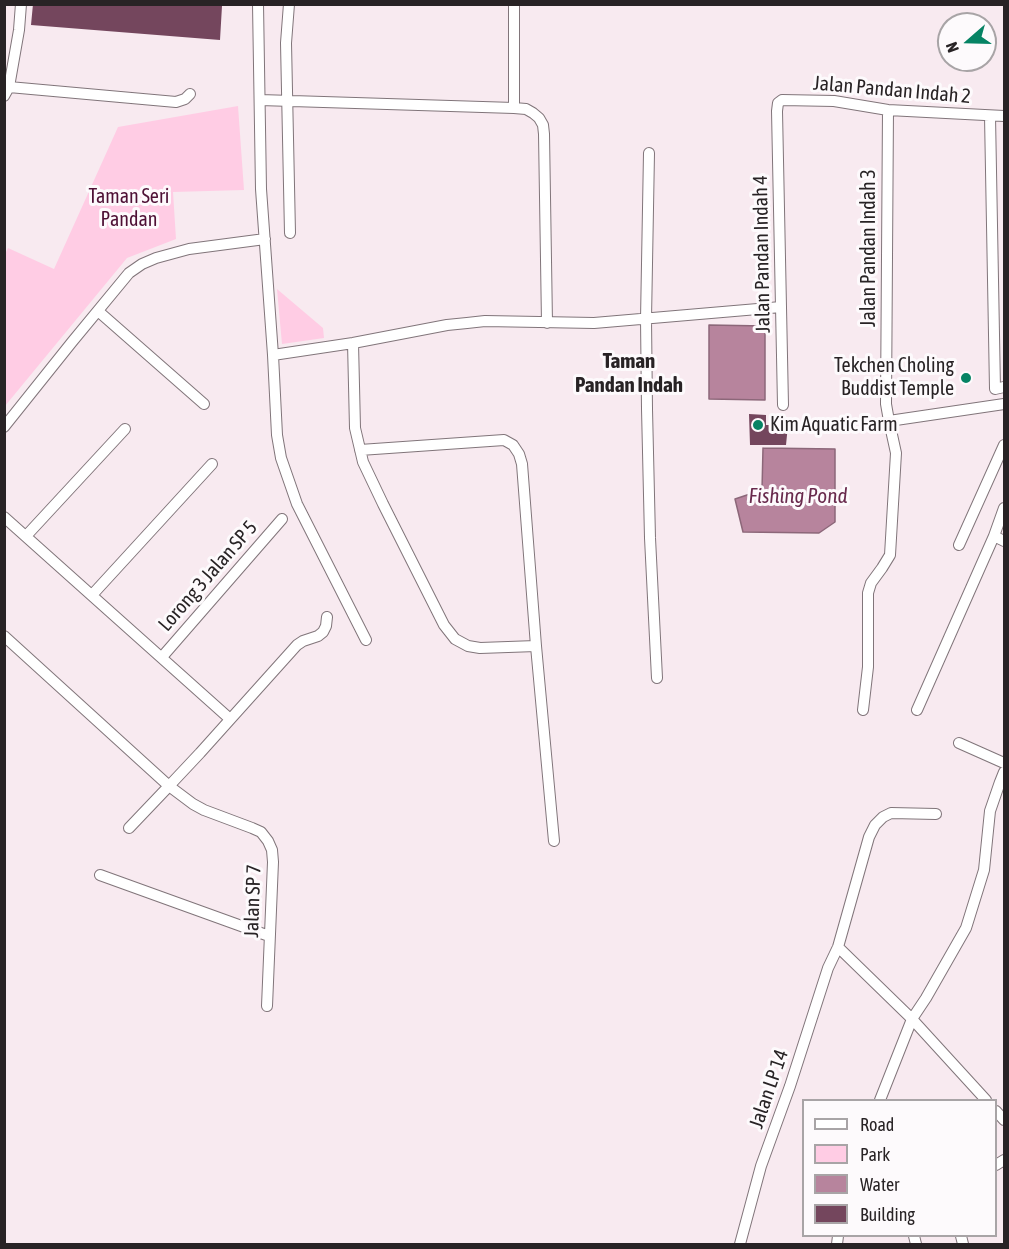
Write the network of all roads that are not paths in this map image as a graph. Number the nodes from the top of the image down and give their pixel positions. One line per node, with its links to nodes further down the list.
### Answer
1 (21, 4): 5 (street)
2 (258, 4): 7 (street)
3 (289, 4): 8 (street)
4 (514, 4): 10 (street)
5 (7, 92): 6 (street)
6 (190, 94)
7 (260, 100): 8 (street); 16 (street)
8 (286, 101): 10 (street); 15 (street)
9 (778, 104): 11 (street, Jalan Pandan Indah 2); 17 (street, Jalan Pandan Indah 4)
10 (514, 108): 20 (street)
11 (888, 110): 12 (street, Jalan Pandan Indah 2); 27 (street, Jalan Pandan Indah 3)
12 (990, 116): 13 (street, Jalan Pandan Indah 2); 23 (street)
13 (1005, 116)
14 (649, 153): 19 (street)
15 (290, 233)
16 (265, 238): 18 (street); 22 (street)
17 (781, 308): 19 (street); 26 (street, Jalan Pandan Indah 4)
18 (98, 311): 24 (street); 28 (street)
19 (646, 320): 20 (street); 46 (street)
20 (547, 323): 21 (street)
21 (353, 344): 22 (street); 31 (street)
22 (273, 355): 43 (street)
23 (1005, 387)
24 (204, 404)
25 (1005, 404): 27 (street)
26 (783, 405)
27 (889, 421): 47 (street, Jalan Pandan Indah 3)
28 (4, 427)
29 (125, 429): 36 (street)
30 (1005, 445): 39 (street)
31 (360, 450): 44 (street); 44 (street)
32 (212, 464): 40 (street)
33 (1005, 508): 37 (street)
34 (4, 517): 36 (street)
35 (282, 519): 45 (street, Lorong 3 Jalan SP 5)
36 (26, 536): 40 (street)
37 (994, 536): 38 (street); 48 (street)
38 (1005, 541)
39 (959, 544)
40 (92, 594): 45 (street)
41 (327, 617): 49 (street)
42 (4, 636): 53 (street, Jalan SP 7)
43 (366, 640)
44 (536, 646): 56 (street)
45 (162, 657): 49 (street)
46 (657, 678)
47 (863, 710)
48 (917, 710)
49 (230, 719): 53 (street)
50 (959, 743): 51 (street)
51 (1005, 763)
52 (1005, 772): 61 (street)
53 (169, 786): 55 (street); 58 (street, Jalan SP 7)
54 (936, 814): 59 (street, Jalan LP 14)
55 (129, 828)
56 (554, 841)
57 (100, 874): 58 (street)
58 (270, 936): 60 (street, Jalan SP 7)
59 (838, 947): 61 (street); 64 (street, Jalan LP 14)
60 (267, 1006)
61 (912, 1019): 62 (street); 63 (street)
62 (881, 1099)
63 (984, 1099)
64 (740, 1245)

